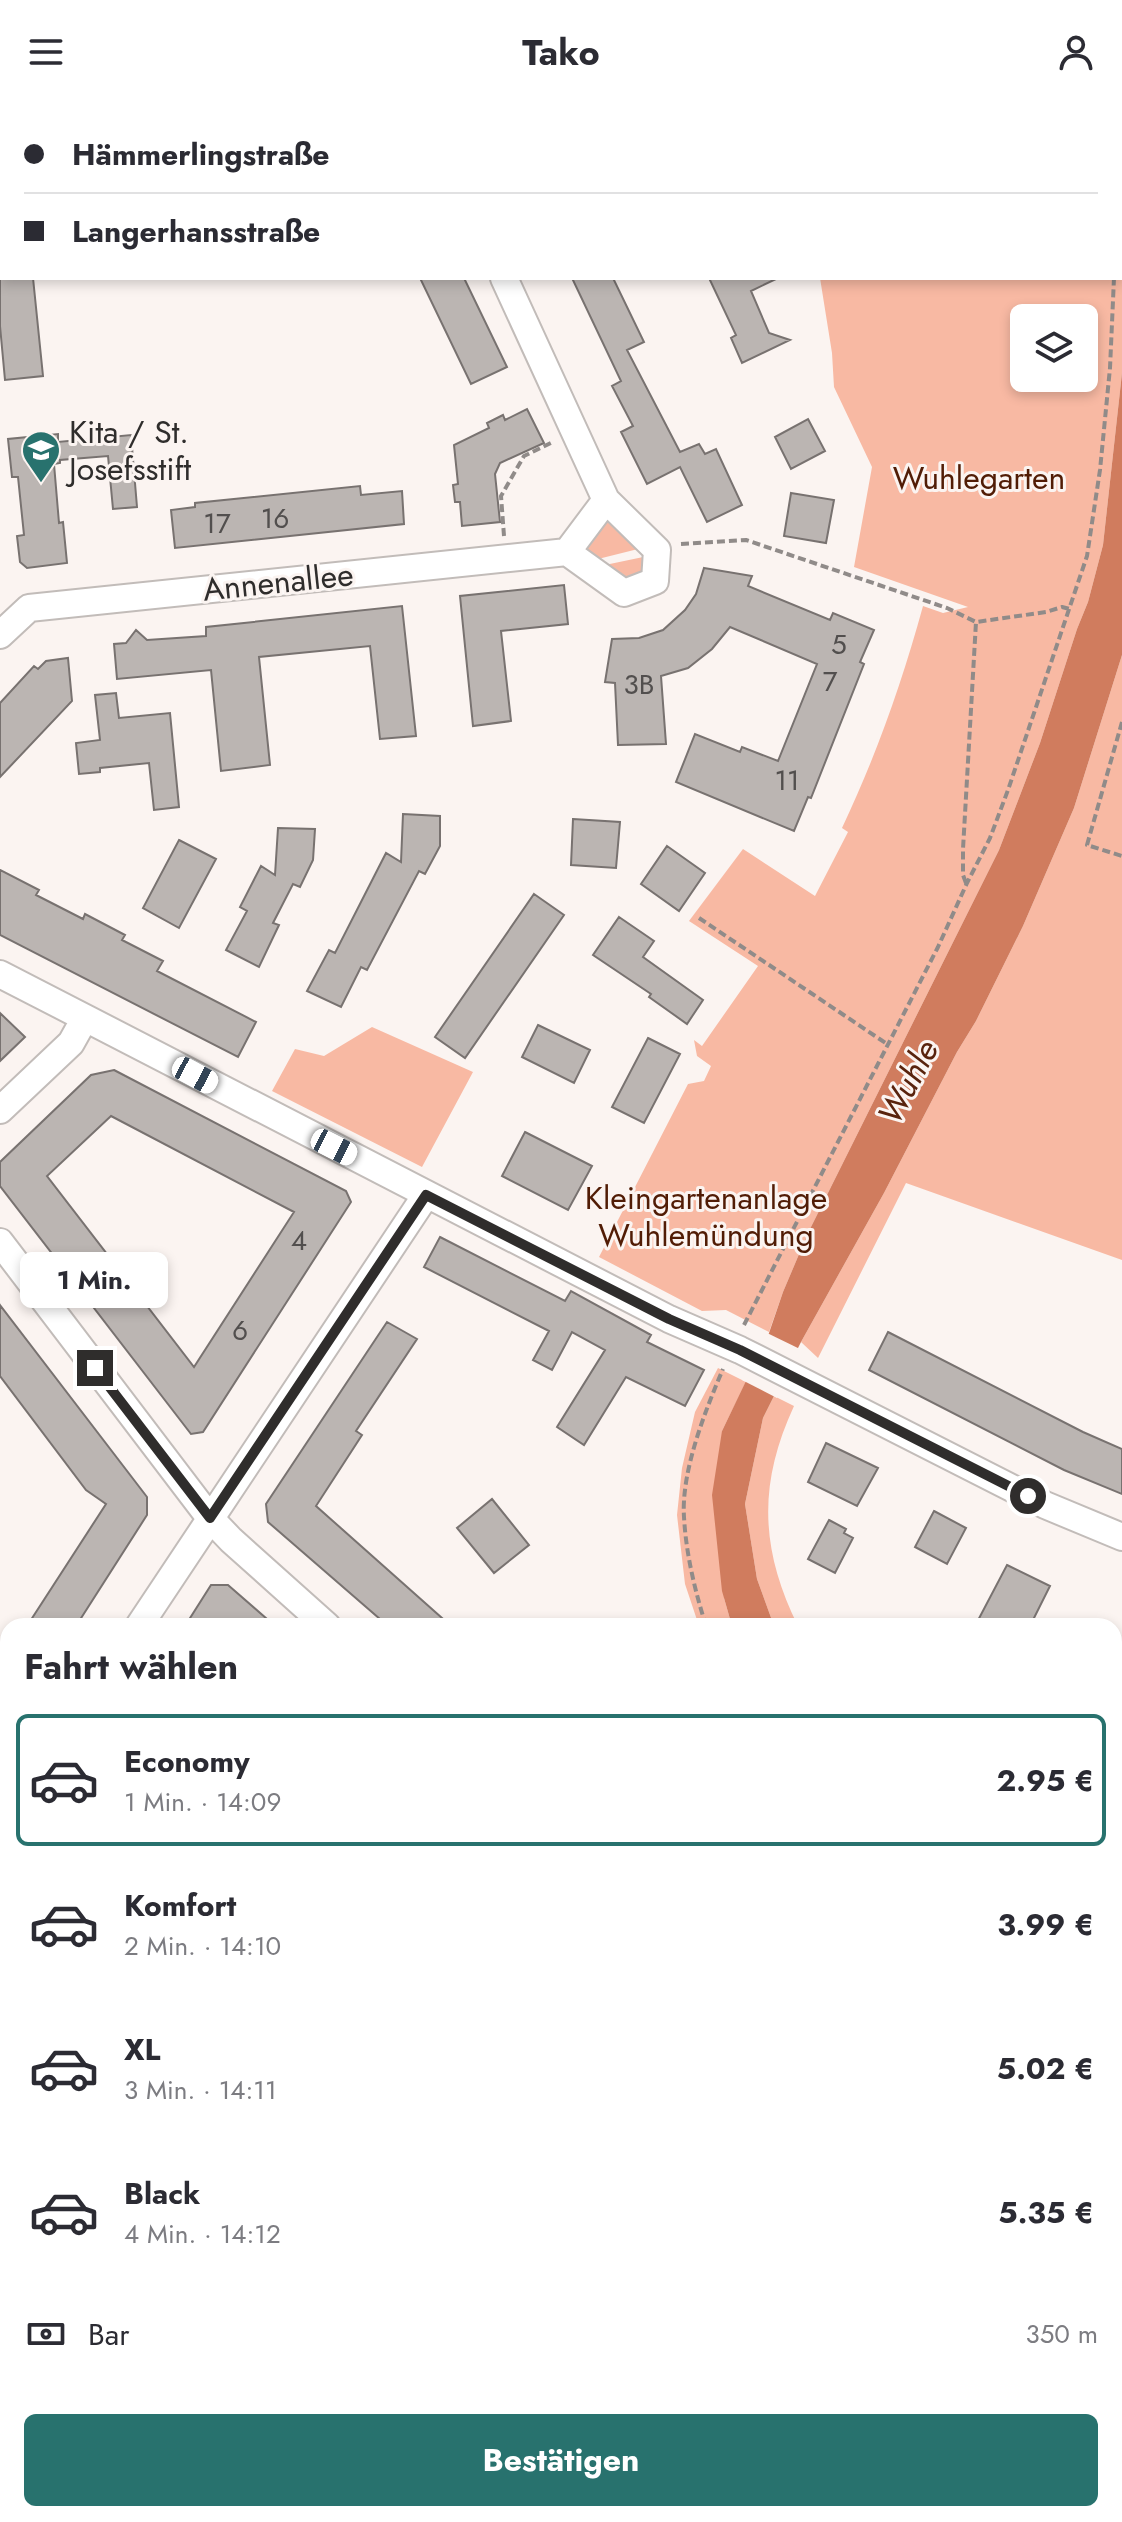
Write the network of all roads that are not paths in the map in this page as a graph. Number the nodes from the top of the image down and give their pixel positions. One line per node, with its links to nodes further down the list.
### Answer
1 (505, 280): 2 (street)
2 (606, 500): 3 (street); 3 (street)
3 (567, 552): 4 (street, Annenallee)
4 (2, 628)
5 (0, 974): 6 (street)
6 (85, 1018): 7 (street); 8 (street)
7 (0, 1110)
8 (426, 1195): 10 (street); 11 (street)
9 (0, 1242): 10 (street)
10 (210, 1518): 12 (street); 13 (street)
11 (1122, 1537)
12 (144, 1618)
13 (318, 1618)

